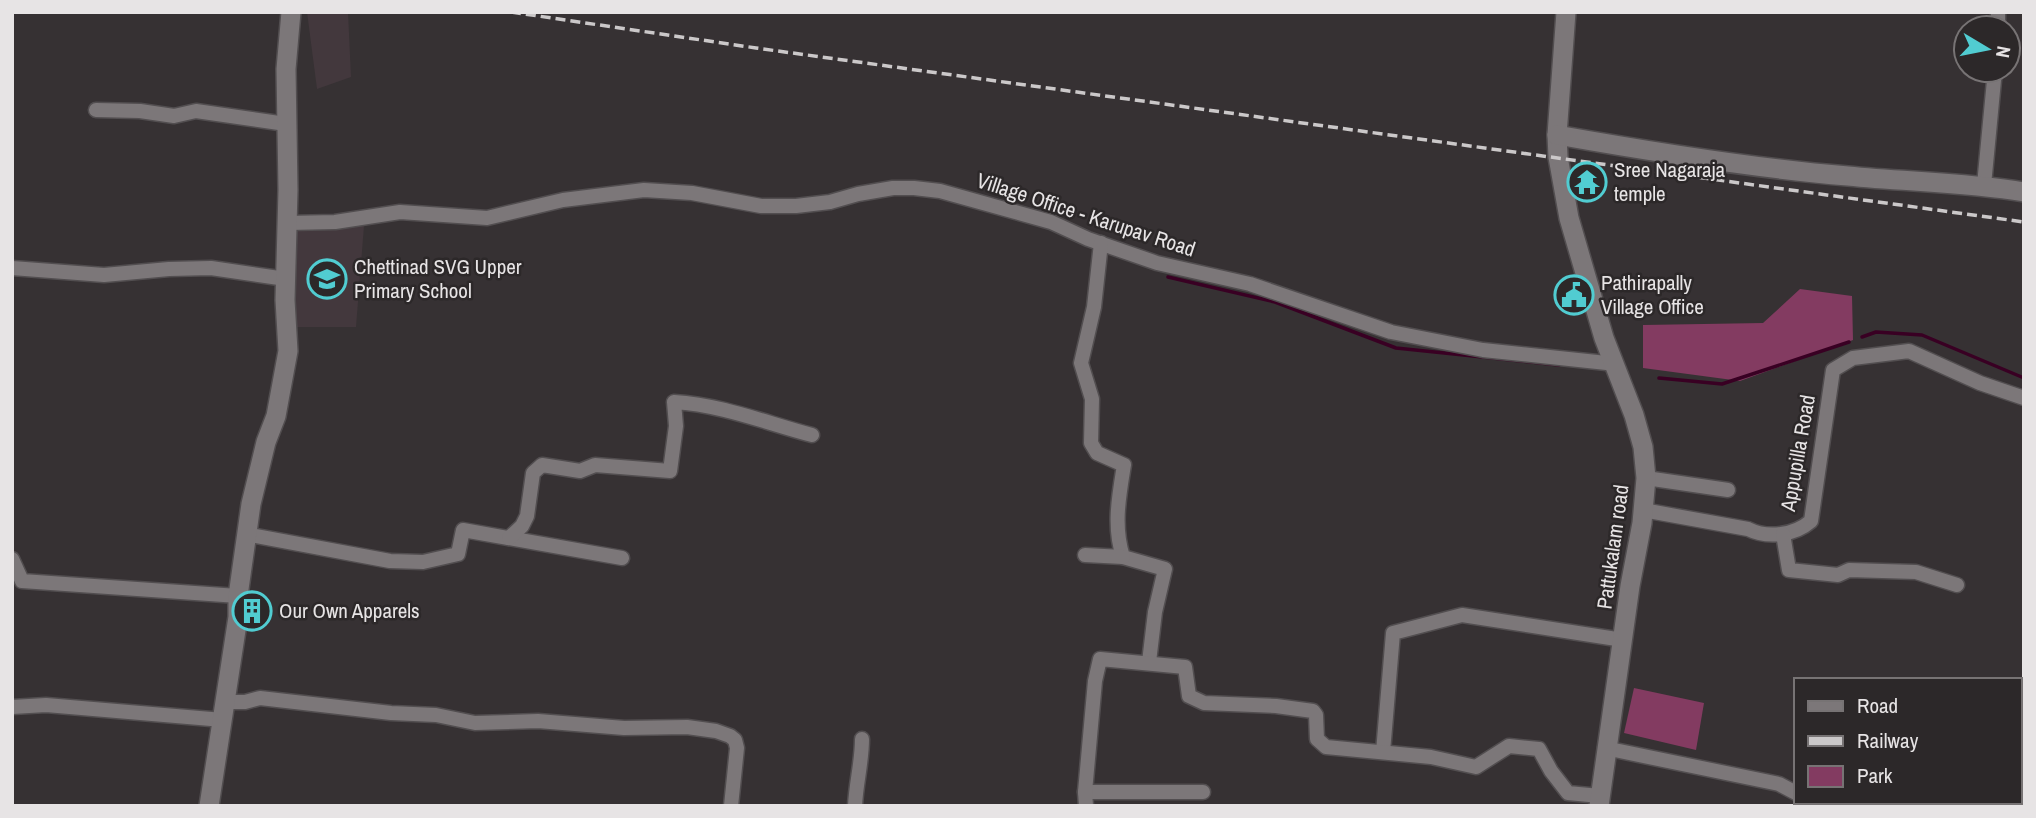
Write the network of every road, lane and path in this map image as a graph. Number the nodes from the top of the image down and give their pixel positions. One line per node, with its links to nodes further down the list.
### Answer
1 (292, 12): 5 (street)
2 (1566, 12): 6 (street, Pattukalam road)
3 (1994, 84): 7 (street)
4 (96, 110): 5 (street)
5 (286, 124): 9 (street)
6 (1557, 135): 7 (street); 13 (street, Pattukalam road)
7 (1984, 185): 8 (street)
8 (2024, 192)
9 (288, 223): 10 (street, Village Office - Karupav Road); 12 (street)
10 (1101, 243): 13 (street, Village Office - Karupav Road); 23 (street)
11 (12, 268): 12 (street)
12 (286, 279): 19 (street)
13 (1616, 364): 16 (street, Pattukalam road)
14 (2024, 398): 20 (street, Appupilla Road)
15 (812, 435): 21 (street)
16 (1646, 478): 17 (street); 18 (street, Pattukalam road)
17 (1728, 490)
18 (1643, 510): 20 (street, Appupilla Road); 28 (street, Pattukalam road)
19 (245, 534): 21 (street); 27 (street)
20 (1783, 534): 26 (street)
21 (509, 538): 24 (street)
22 (1085, 555): 23 (street)
23 (1123, 557): 29 (street)
24 (622, 558)
25 (12, 559): 27 (street)
26 (1957, 584)
27 (238, 596): 31 (street)
28 (1623, 640): 33 (street, Pattukalam road); 34 (street)
29 (1149, 662): 34 (street); 37 (street)
30 (12, 707): 31 (street)
31 (225, 711): 39 (street); 40 (street)
32 (862, 739): 41 (street)
33 (1605, 748): 36 (street); 38 (street, Pattukalam road)
34 (1383, 752): 38 (street)
35 (1203, 792): 37 (street)
36 (1794, 792)
37 (1086, 799)
38 (1599, 801)
39 (209, 806)
40 (731, 806)
41 (855, 806)

